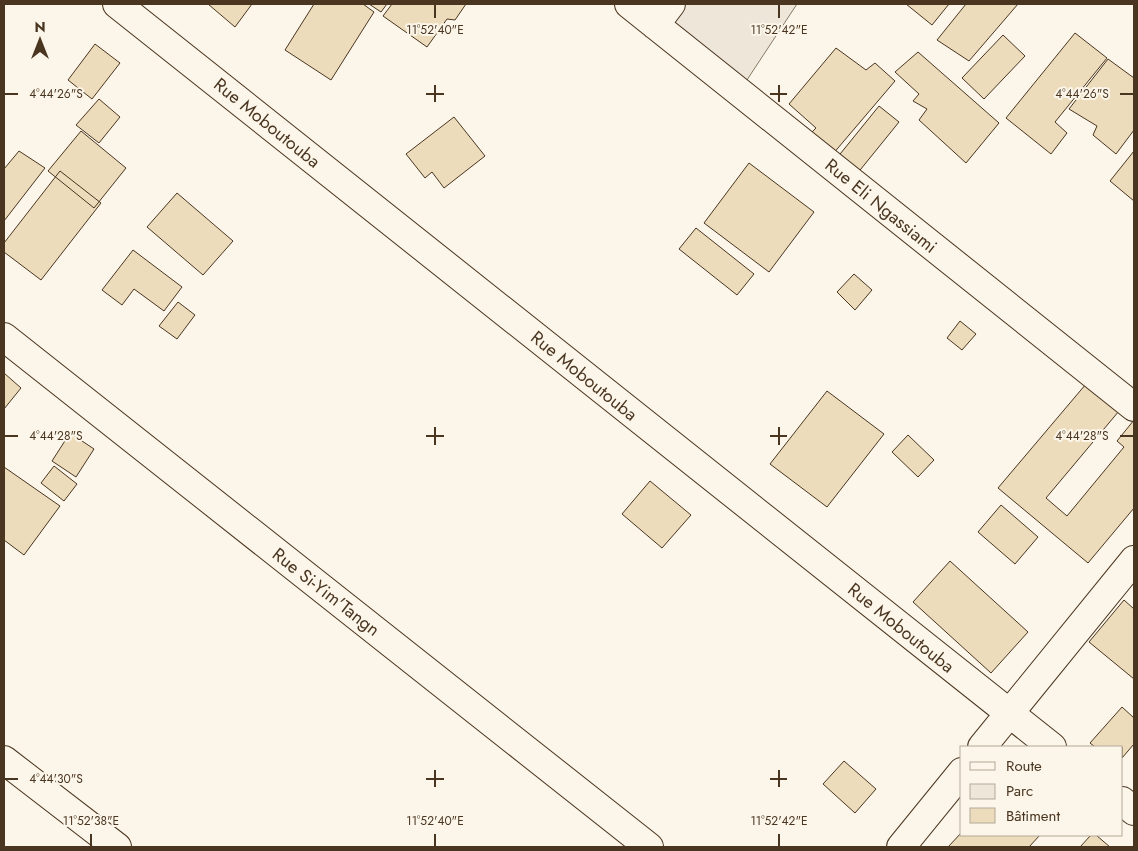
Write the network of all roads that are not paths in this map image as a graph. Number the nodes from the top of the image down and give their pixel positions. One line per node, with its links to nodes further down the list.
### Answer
1 (117, 4): 7 (street, Rue Moboutouba)
2 (629, 4): 3 (street, Rue Eli Ngassiami)
3 (663, 14): 5 (street, Rue Eli Ngassiami)
4 (4, 337): 15 (street, Rue Si-Yim'Tangn)
5 (1134, 407)
6 (1134, 560): 7 (street)
7 (1009, 714): 8 (street); 9 (street, Rue Moboutouba)
8 (983, 746)
9 (1051, 746)
10 (4, 760): 14 (street)
11 (960, 774): 16 (street)
12 (1123, 803): 13 (street)
13 (1134, 811)
14 (117, 847)
15 (649, 847)
16 (900, 847)

